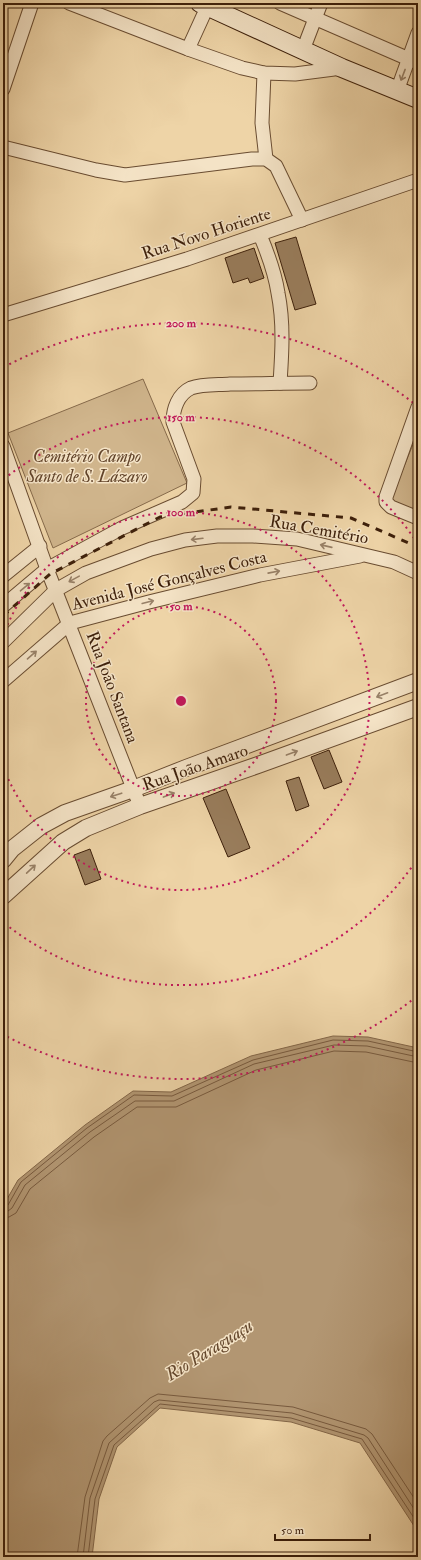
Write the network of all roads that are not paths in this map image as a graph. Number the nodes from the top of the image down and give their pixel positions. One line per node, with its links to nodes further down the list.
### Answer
1 (32, 3): 13 (street)
2 (70, 3): 8 (street)
3 (280, 3): 6 (street)
4 (321, 3): 6 (street)
5 (206, 4): 8 (street); 9 (main road)
6 (315, 18): 9 (street); 10 (street)
7 (418, 33): 10 (street)
8 (188, 50): 12 (street)
9 (302, 50): 11 (main road)
10 (414, 61): 14 (street, one-way to 14)
11 (342, 68): 12 (street); 14 (main road)
12 (264, 73): 17 (street)
13 (3, 89)
14 (397, 91): 15 (main road)
15 (418, 99)
16 (3, 147): 17 (street)
17 (266, 159): 19 (street)
18 (418, 180): 19 (street, Rua Novo Horiente)
19 (302, 220): 20 (street, Rua Novo Horiente)
20 (260, 235): 21 (street, Rua Novo Horiente); 22 (street)
21 (3, 315)
22 (280, 383): 23 (street); 29 (street)
23 (310, 383)
24 (418, 407): 26 (street)
25 (3, 446): 27 (street, Rua João Santana)
26 (418, 518)
27 (40, 546): 29 (street, Rua João Santana); 31 (street)
28 (364, 555): 30 (street, Rua Cemitério); 32 (street, Rua Cemitério, one-way to 32); 34 (street, Avenida José Gonçalves Costa, one-way to 28)
29 (47, 569): 32 (street, Rua João Santana); 33 (street, one-way to 29)
30 (418, 573)
31 (3, 576)
32 (56, 590): 34 (street, Rua João Santana); 35 (street, Rua Cemitério)
33 (3, 606)
34 (70, 623): 36 (street, Avenida José Gonçalves Costa, one-way to 34); 39 (street, Rua João Santana)
35 (3, 642)
36 (3, 681)
37 (418, 681): 39 (street, Rua João Amaro, one-way to 39)
38 (418, 707): 40 (street, Rua João Amaro, one-way to 38)
39 (134, 789): 40 (street, Rua João Santana); 41 (street, Rua João Amaro, one-way to 41)
40 (140, 806): 42 (street, Rua João Amaro, one-way to 40)
41 (3, 860)
42 (3, 896)

